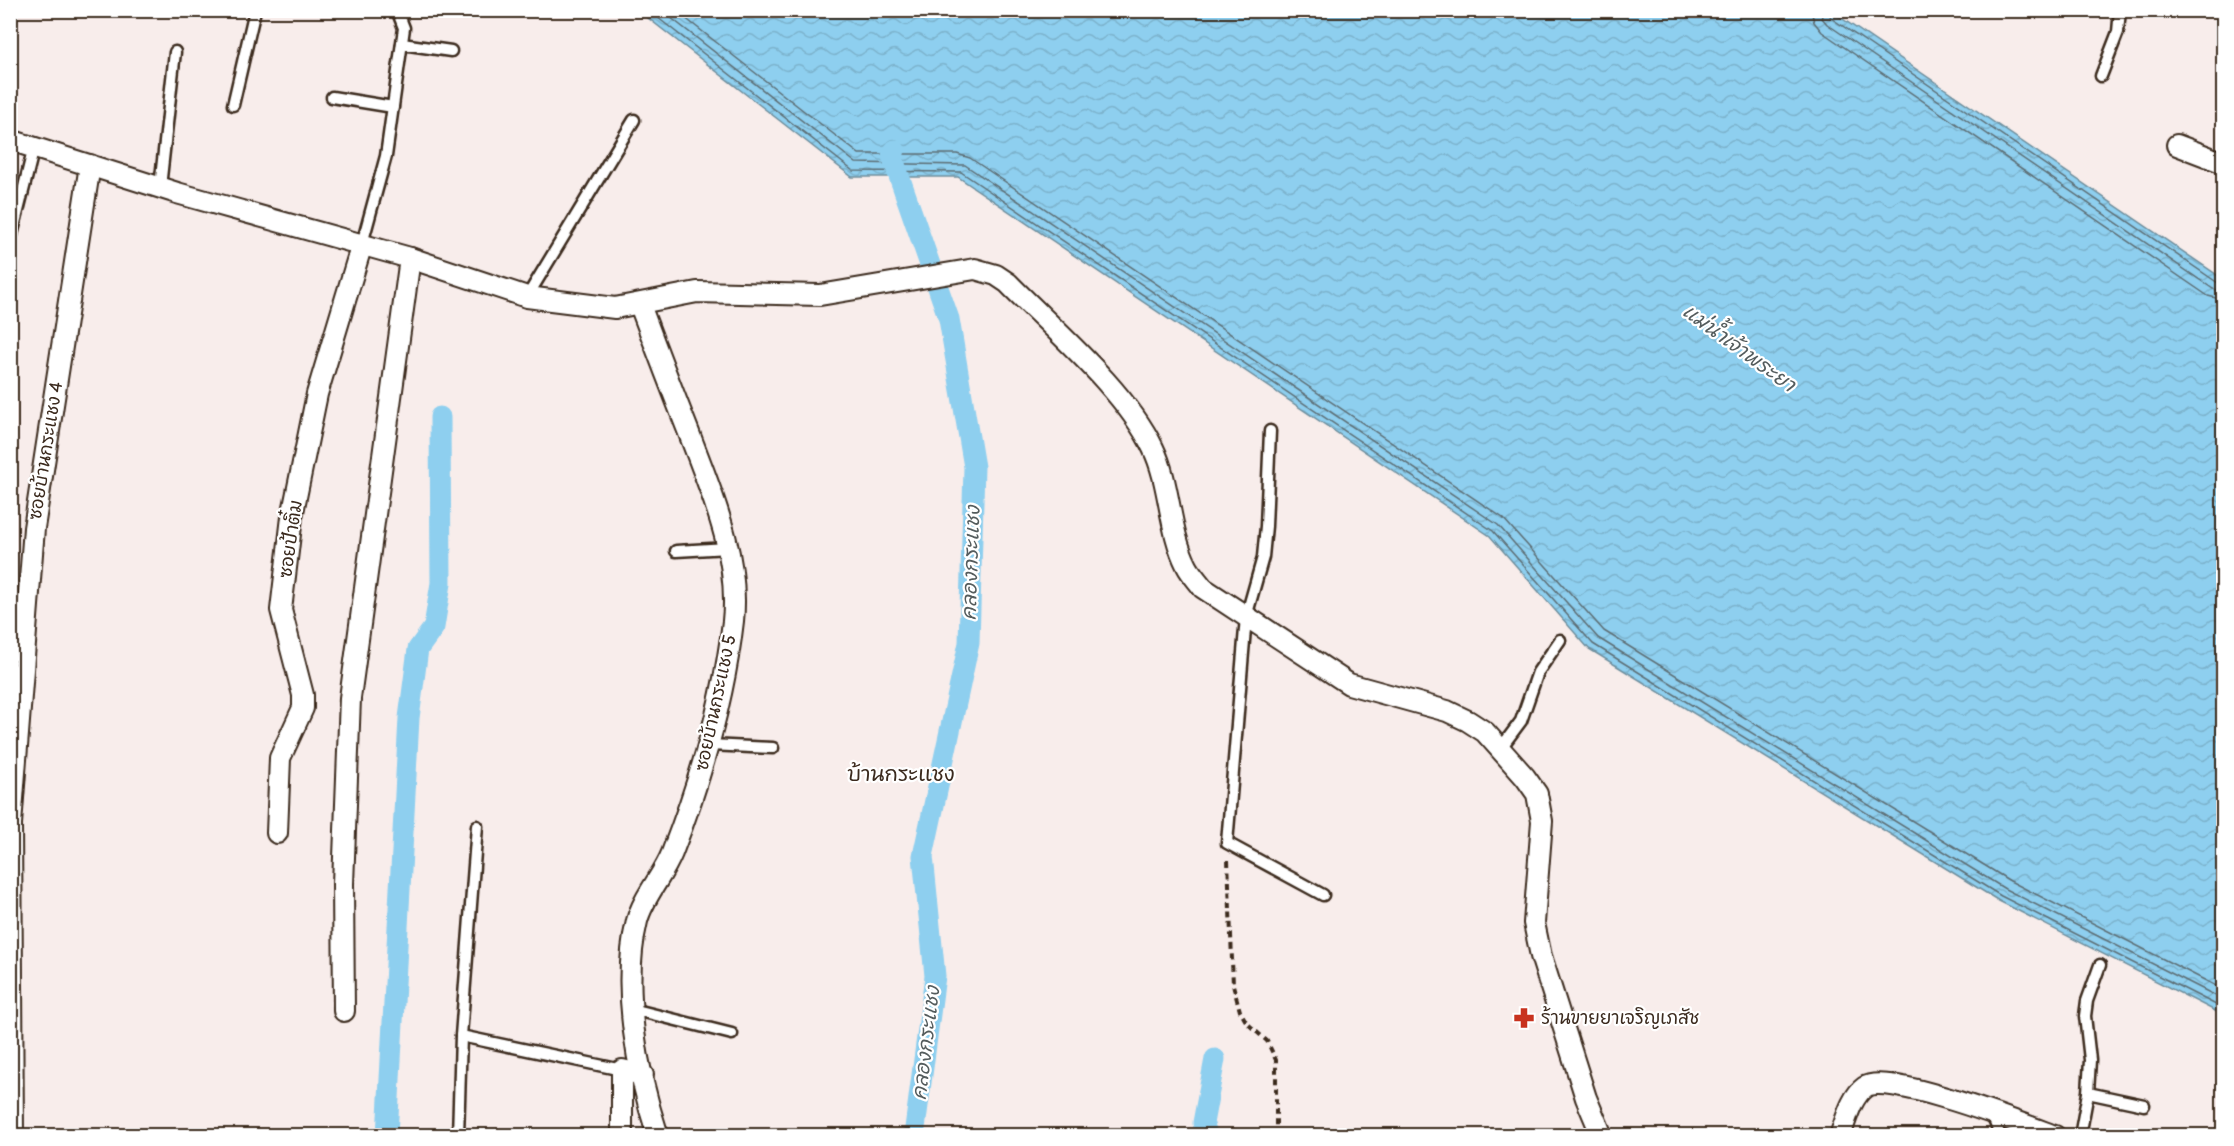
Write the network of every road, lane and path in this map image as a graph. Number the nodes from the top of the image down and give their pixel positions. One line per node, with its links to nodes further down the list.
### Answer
1 (255, 10): 9 (lane)
2 (397, 10): 4 (lane)
3 (2120, 10): 7 (lane)
4 (402, 44): 5 (lane); 10 (lane)
5 (451, 51)
6 (175, 52): 17 (lane)
7 (2101, 76)
8 (332, 98): 10 (lane)
9 (233, 105)
10 (393, 107): 19 (lane)
11 (634, 120): 21 (lane)
12 (10, 140): 14 (street)
13 (2177, 145): 15 (street)
14 (33, 147): 16 (street); 18 (lane)
15 (2223, 163)
16 (90, 165): 17 (street); 45 (street, ซอยบ้านกระแชง 4)
17 (160, 187): 19 (street)
18 (10, 243)
19 (362, 244): 20 (street); 32 (street, ซอยป้าติ๋ม)
20 (410, 258): 21 (street); 37 (street)
21 (527, 297): 22 (street)
22 (640, 305): 24 (street, ซอยบ้านกระแชง 5); 26 (street)
23 (1270, 431): 26 (lane)
24 (728, 548): 25 (lane); 28 (street, ซอยบ้านกระแชง 5)
25 (676, 551)
26 (1246, 617): 30 (street); 33 (lane)
27 (1560, 640): 30 (lane)
28 (710, 745): 29 (lane); 36 (street, ซอยบ้านกระแชง 5)
29 (773, 748)
30 (1500, 749): 50 (street)
31 (477, 826): 39 (lane)
32 (277, 833)
33 (1227, 843): 34 (lane); 49 (path)
34 (1323, 895)
35 (2100, 965): 42 (lane)
36 (632, 1009): 38 (lane); 41 (street, ซอยบ้านกระแชง 5)
37 (344, 1011)
38 (732, 1034)
39 (461, 1036): 40 (lane); 46 (lane)
40 (622, 1070): 41 (street); 47 (street)
41 (643, 1075): 48 (street, ซอยบ้านกระแชง 5)
42 (2088, 1094): 43 (lane); 54 (lane)
43 (2144, 1106)
44 (1992, 1114): 51 (street); 52 (lane); 53 (street)
45 (13, 1136)
46 (458, 1136)
47 (621, 1136)
48 (658, 1136)
49 (1276, 1136)
50 (1602, 1136)
51 (1840, 1136)
52 (2000, 1136)
53 (2055, 1136)
54 (2080, 1136)

